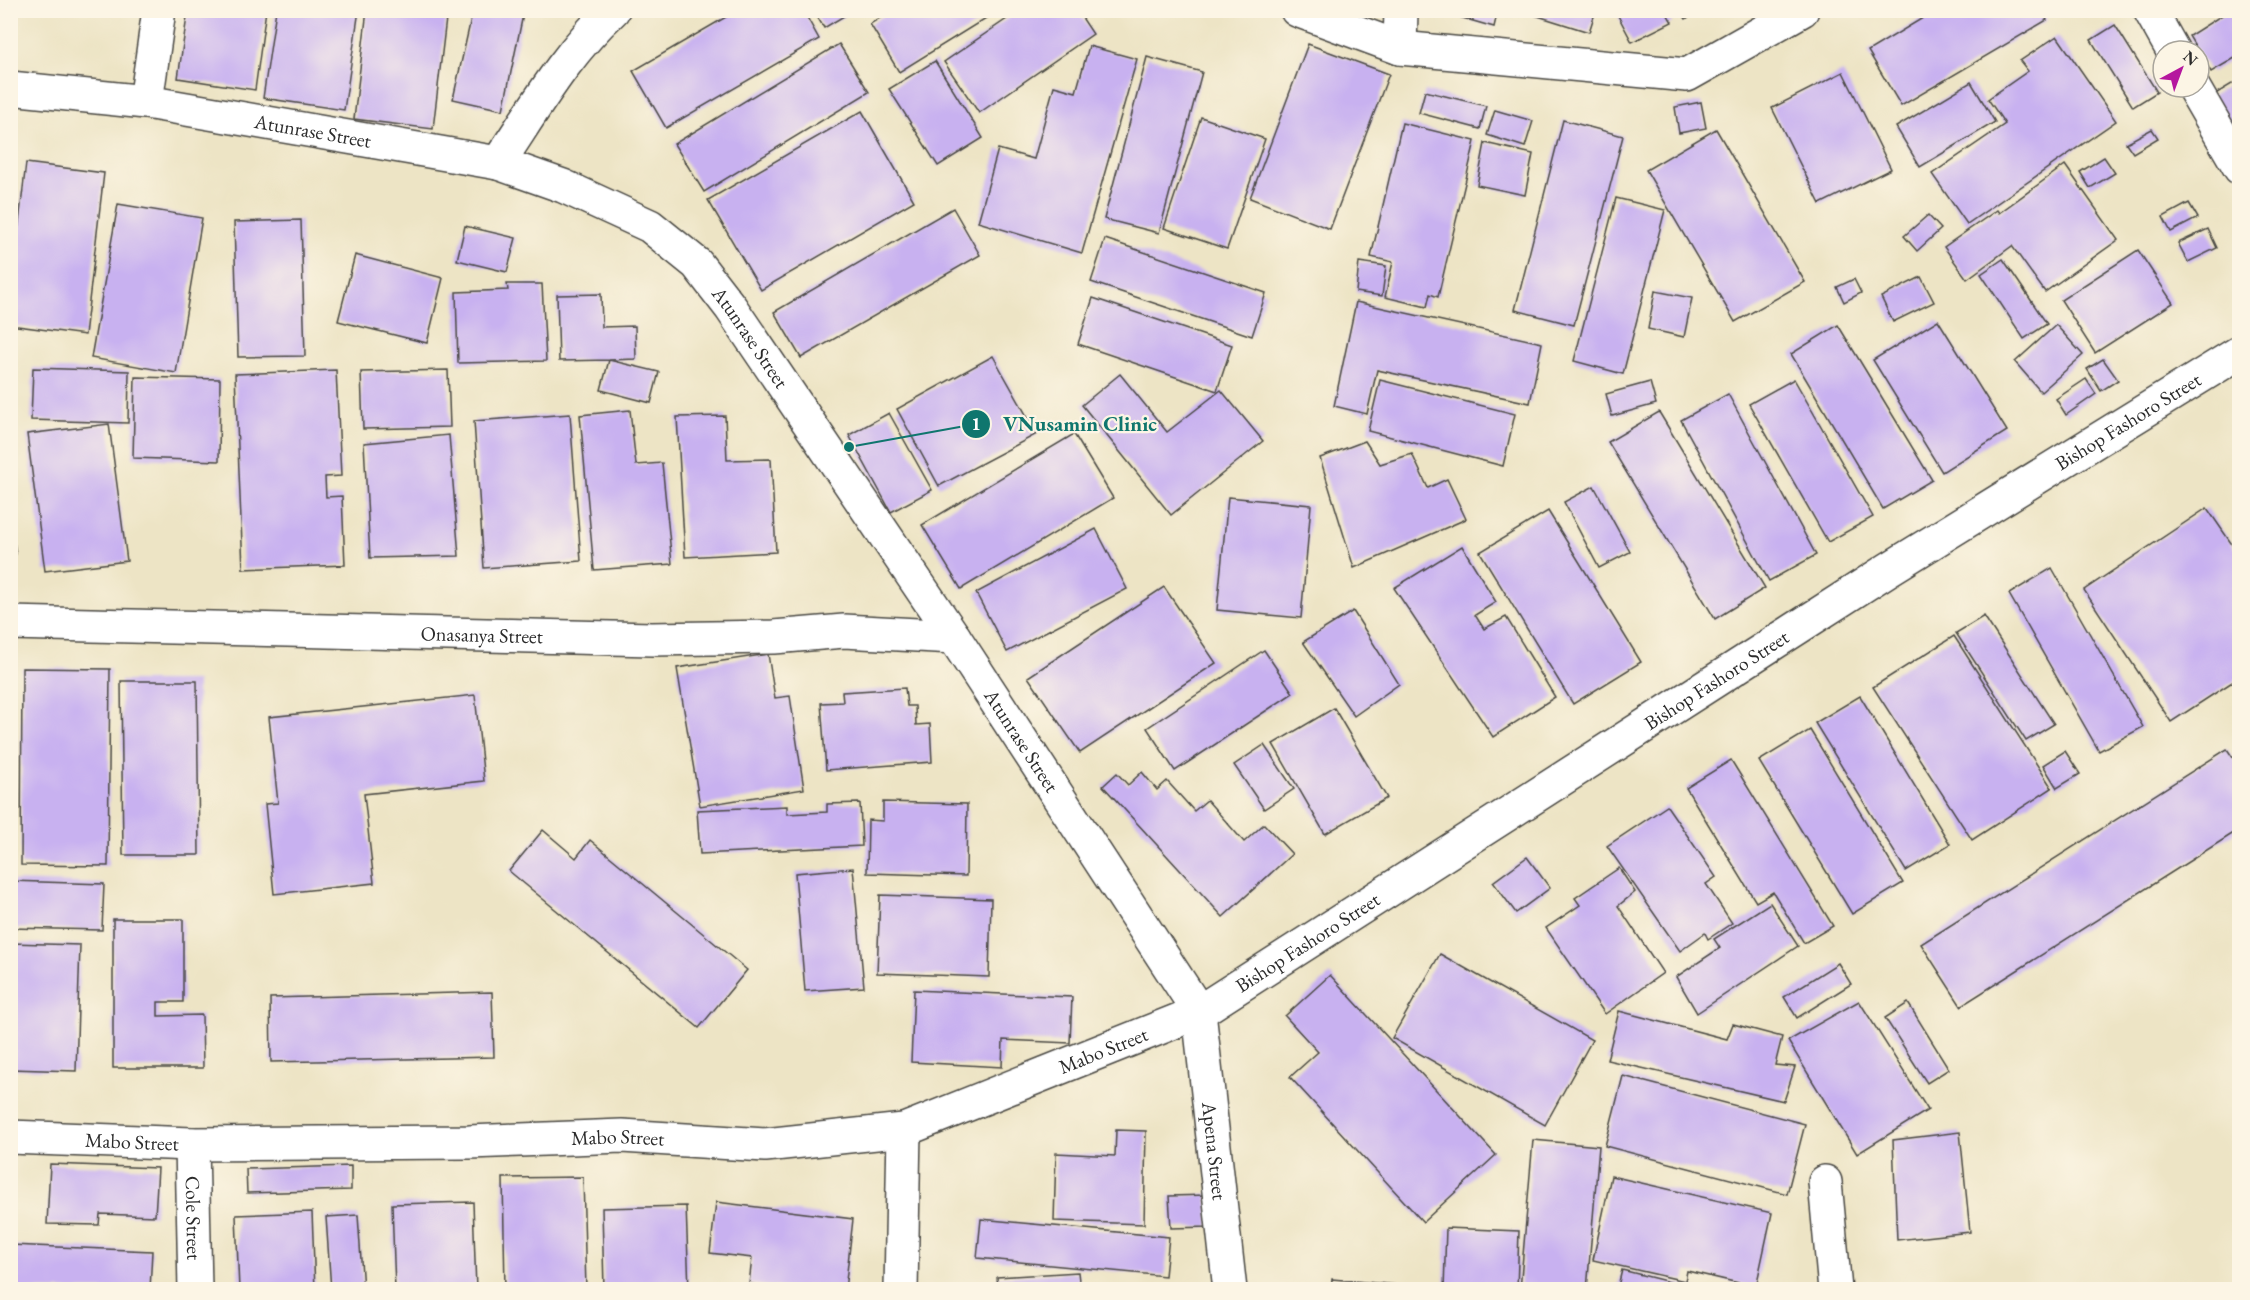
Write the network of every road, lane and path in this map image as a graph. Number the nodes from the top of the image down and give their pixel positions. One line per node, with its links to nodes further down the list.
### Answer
1 (159, 10): 11 (street)
2 (613, 10): 12 (street)
3 (1297, 10): 8 (street)
4 (1401, 10): 8 (street)
5 (1802, 10): 8 (street)
6 (2150, 10): 7 (street)
7 (2166, 39)
8 (1400, 48)
9 (10, 88): 11 (street, Atunrase Street)
10 (2200, 99): 13 (street)
11 (146, 102): 12 (street, Atunrase Street)
12 (498, 163): 16 (street, Atunrase Street)
13 (2240, 168)
14 (2240, 352): 17 (street, Bishop Fashoro Street)
15 (10, 623): 16 (street, Onasanya Street)
16 (954, 637): 17 (street, Atunrase Street)
17 (1199, 1012): 18 (street, Mabo Street); 24 (street, Apena Street)
18 (904, 1131): 20 (street, Mabo Street); 23 (street)
19 (10, 1137): 20 (street, Mabo Street)
20 (192, 1144): 22 (street, Cole Street)
21 (1825, 1182): 25 (street)
22 (195, 1290)
23 (901, 1290)
24 (1230, 1290)
25 (1834, 1290)

